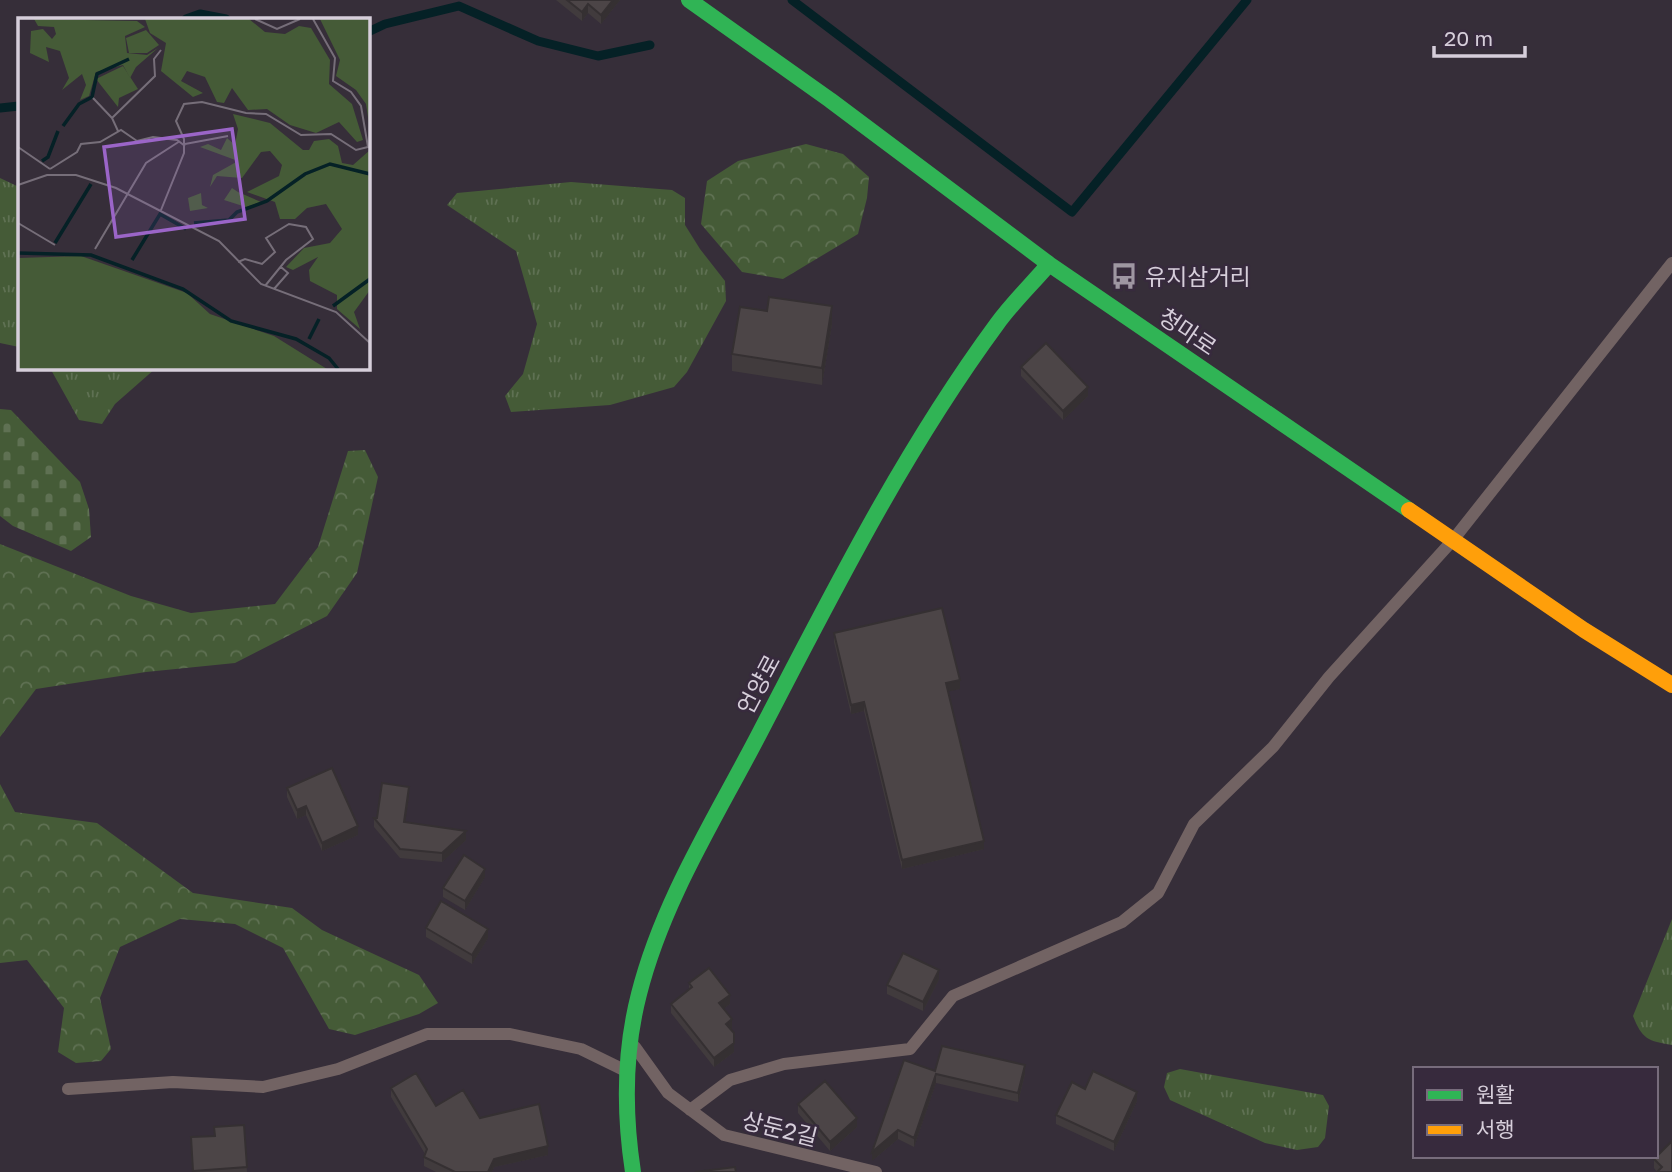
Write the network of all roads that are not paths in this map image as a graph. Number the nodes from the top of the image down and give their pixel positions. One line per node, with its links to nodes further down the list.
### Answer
1 (689, 0): 3 (street, 청마로)
2 (1672, 263): 4 (lane)
3 (1049, 264): 4 (street, 청마로); 6 (street, 언양로)
4 (1453, 540): 5 (street, 청마로); 9 (lane)
5 (1672, 685)
6 (630, 1041): 7 (street, 언양로); 9 (lane, 상둔2길)
7 (626, 1071): 8 (lane); 10 (street, 언양로)
8 (68, 1089)
9 (690, 1110): 11 (lane, 상둔2길)
10 (633, 1172)
11 (876, 1172)

